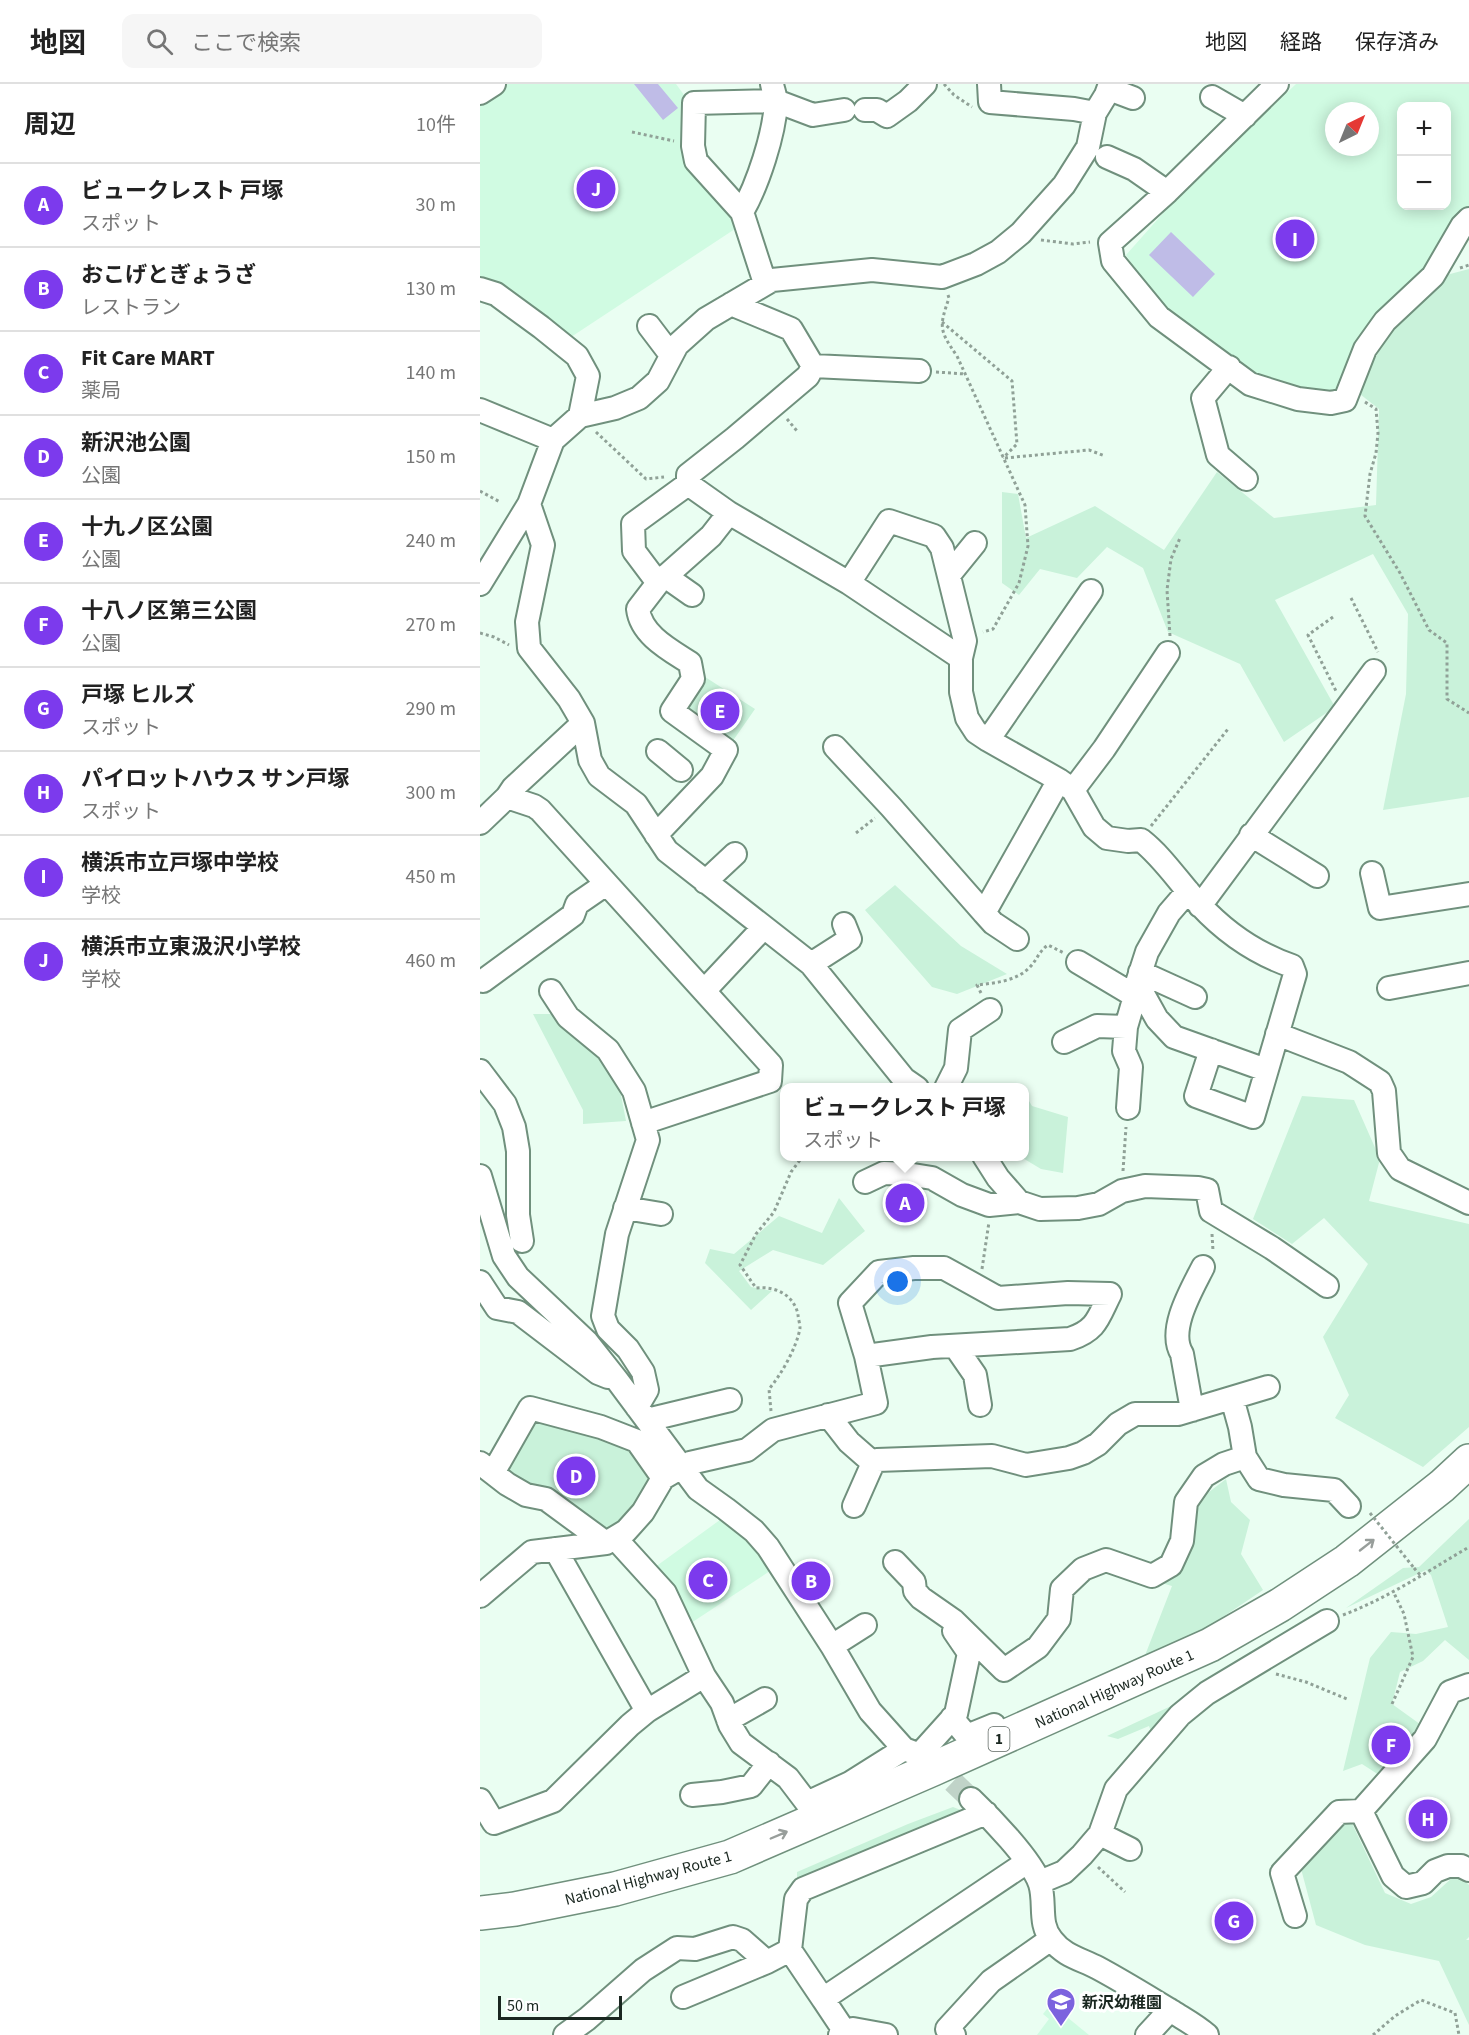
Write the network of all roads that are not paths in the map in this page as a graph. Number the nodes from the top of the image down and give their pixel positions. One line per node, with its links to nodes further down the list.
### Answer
1 (494, 84): 6 (street)
2 (925, 84): 7 (street)
3 (1277, 84): 12 (street)
4 (1109, 86): 10 (street); 11 (street)
5 (774, 92): 7 (street); 15 (street); 15 (street)
6 (480, 93)
7 (907, 93)
8 (990, 93): 11 (street)
9 (1212, 97): 12 (street)
10 (1133, 98)
11 (1095, 113): 17 (street)
12 (1245, 116): 14 (street)
13 (1107, 157): 14 (street)
14 (1167, 192): 23 (street)
15 (742, 212): 17 (street)
16 (1469, 219): 23 (street)
17 (765, 283): 19 (street)
18 (480, 289): 26 (street)
19 (732, 304): 21 (street); 22 (street)
20 (650, 326): 21 (street)
21 (671, 355): 26 (street)
22 (813, 366): 24 (street); 28 (street)
23 (1229, 367): 29 (street)
24 (919, 371)
25 (480, 410): 27 (street)
26 (580, 416): 27 (street)
27 (553, 440): 30 (street)
28 (688, 479): 31 (street); 34 (street)
29 (1246, 479)
30 (530, 504): 36 (street); 42 (street)
31 (729, 513): 34 (street); 35 (street)
32 (975, 543): 33 (street)
33 (949, 575): 35 (street); 40 (street)
34 (662, 580): 38 (street); 50 (street)
35 (849, 583): 40 (street)
36 (480, 584)
37 (1091, 591): 43 (street)
38 (692, 596)
39 (1168, 653): 47 (street)
40 (961, 658): 43 (street)
41 (1374, 671): 51 (street)
42 (583, 723): 48 (street); 50 (street)
43 (988, 740): 47 (street)
44 (835, 747): 59 (street)
45 (658, 751): 46 (street)
46 (681, 770)
47 (1066, 785): 58 (street); 59 (street)
48 (507, 797): 49 (street); 56 (street)
49 (480, 823)
50 (656, 835): 55 (street)
51 (1251, 835): 54 (street); 58 (street)
52 (735, 854): 55 (street)
53 (1372, 873): 57 (street)
54 (1317, 876)
55 (705, 882): 61 (street)
56 (606, 884): 66 (street); 70 (street)
57 (1469, 894)
58 (1194, 898): 67 (street); 74 (street)
59 (984, 913): 62 (street)
60 (844, 924): 64 (street)
61 (764, 927): 64 (street); 70 (street)
62 (1017, 939)
63 (1078, 962): 67 (street)
64 (811, 964): 79 (street)
65 (1469, 973): 68 (street)
66 (483, 981)
67 (1137, 984): 71 (street); 73 (street); 76 (street)
68 (1389, 988)
69 (551, 990): 82 (street)
70 (704, 992): 82 (street)
71 (1195, 996)
72 (990, 1010): 80 (street)
73 (1126, 1027): 75 (street); 81 (street)
74 (1277, 1034): 77 (street); 87 (street)
75 (1064, 1042)
76 (1211, 1050): 77 (street); 77 (street)
77 (1266, 1070)
78 (480, 1071): 91 (street)
79 (909, 1083)
80 (948, 1083)
81 (1128, 1108)
82 (643, 1123): 88 (street)
83 (987, 1161): 86 (street)
84 (480, 1177): 89 (street)
85 (865, 1182): 86 (street)
86 (1019, 1202): 94 (street)
87 (1469, 1203)
88 (625, 1208): 90 (street); 103 (street)
89 (486, 1211): 97 (street)
90 (661, 1214)
91 (522, 1241)
92 (1203, 1267): 102 (street)
93 (480, 1282): 97 (street)
94 (1327, 1286)
95 (955, 1346): 96 (street); 96 (street); 101 (street)
96 (866, 1356): 104 (street)
97 (617, 1380): 103 (street)
98 (1268, 1388): 99 (street)
99 (1232, 1398): 102 (street); 105 (street)
100 (730, 1400): 103 (street)
101 (980, 1406)
102 (1192, 1410): 107 (street)
103 (642, 1414): 109 (street)
104 (828, 1414): 107 (street); 109 (street)
105 (1245, 1457): 112 (street); 118 (street)
106 (1469, 1461): 139 (highway, National Highway Route 1 / 1, one-way to 106)
107 (873, 1463): 111 (street)
108 (486, 1468): 109 (street); 113 (street)
109 (672, 1473): 113 (street); 121 (street)
110 (1469, 1490): 141 (highway, National Highway Route 1 / 1)
111 (854, 1506)
112 (1359, 1509)
113 (610, 1541): 114 (street); 123 (street)
114 (555, 1549): 116 (street); 126 (street)
115 (896, 1562): 118 (street)
116 (480, 1596)
117 (916, 1603): 118 (street)
118 (942, 1614): 127 (street)
119 (1327, 1621): 134 (street)
120 (865, 1625): 121 (street)
121 (832, 1646): 129 (street)
122 (1138, 1662): 127 (street)
123 (704, 1676): 126 (street); 128 (street)
124 (1469, 1685): 133 (street)
125 (765, 1699): 128 (street)
126 (647, 1711): 132 (street)
127 (952, 1718): 129 (street)
128 (728, 1720): 130 (street)
129 (917, 1754): 130 (street)
130 (769, 1763): 131 (street)
131 (692, 1795)
132 (480, 1800)
133 (1361, 1811): 137 (street); 140 (street)
134 (1100, 1834): 135 (street); 138 (street)
135 (1130, 1849)
136 (1027, 1862): 138 (street); 143 (street); 146 (street)
137 (1469, 1870)
138 (1040, 1882): 142 (street)
139 (480, 1913)
140 (1295, 1916)
141 (480, 1933)
142 (1051, 1939): 147 (street); 151 (street)
143 (790, 1950): 144 (street); 146 (street)
144 (767, 1962): 145 (street); 149 (street)
145 (683, 1997)
146 (823, 1999): 148 (street)
147 (1170, 2010): 152 (street); 153 (street)
148 (842, 2033): 150 (street)
149 (565, 2035)
150 (886, 2035)
151 (954, 2035)
152 (1147, 2035)
153 (1207, 2035)

